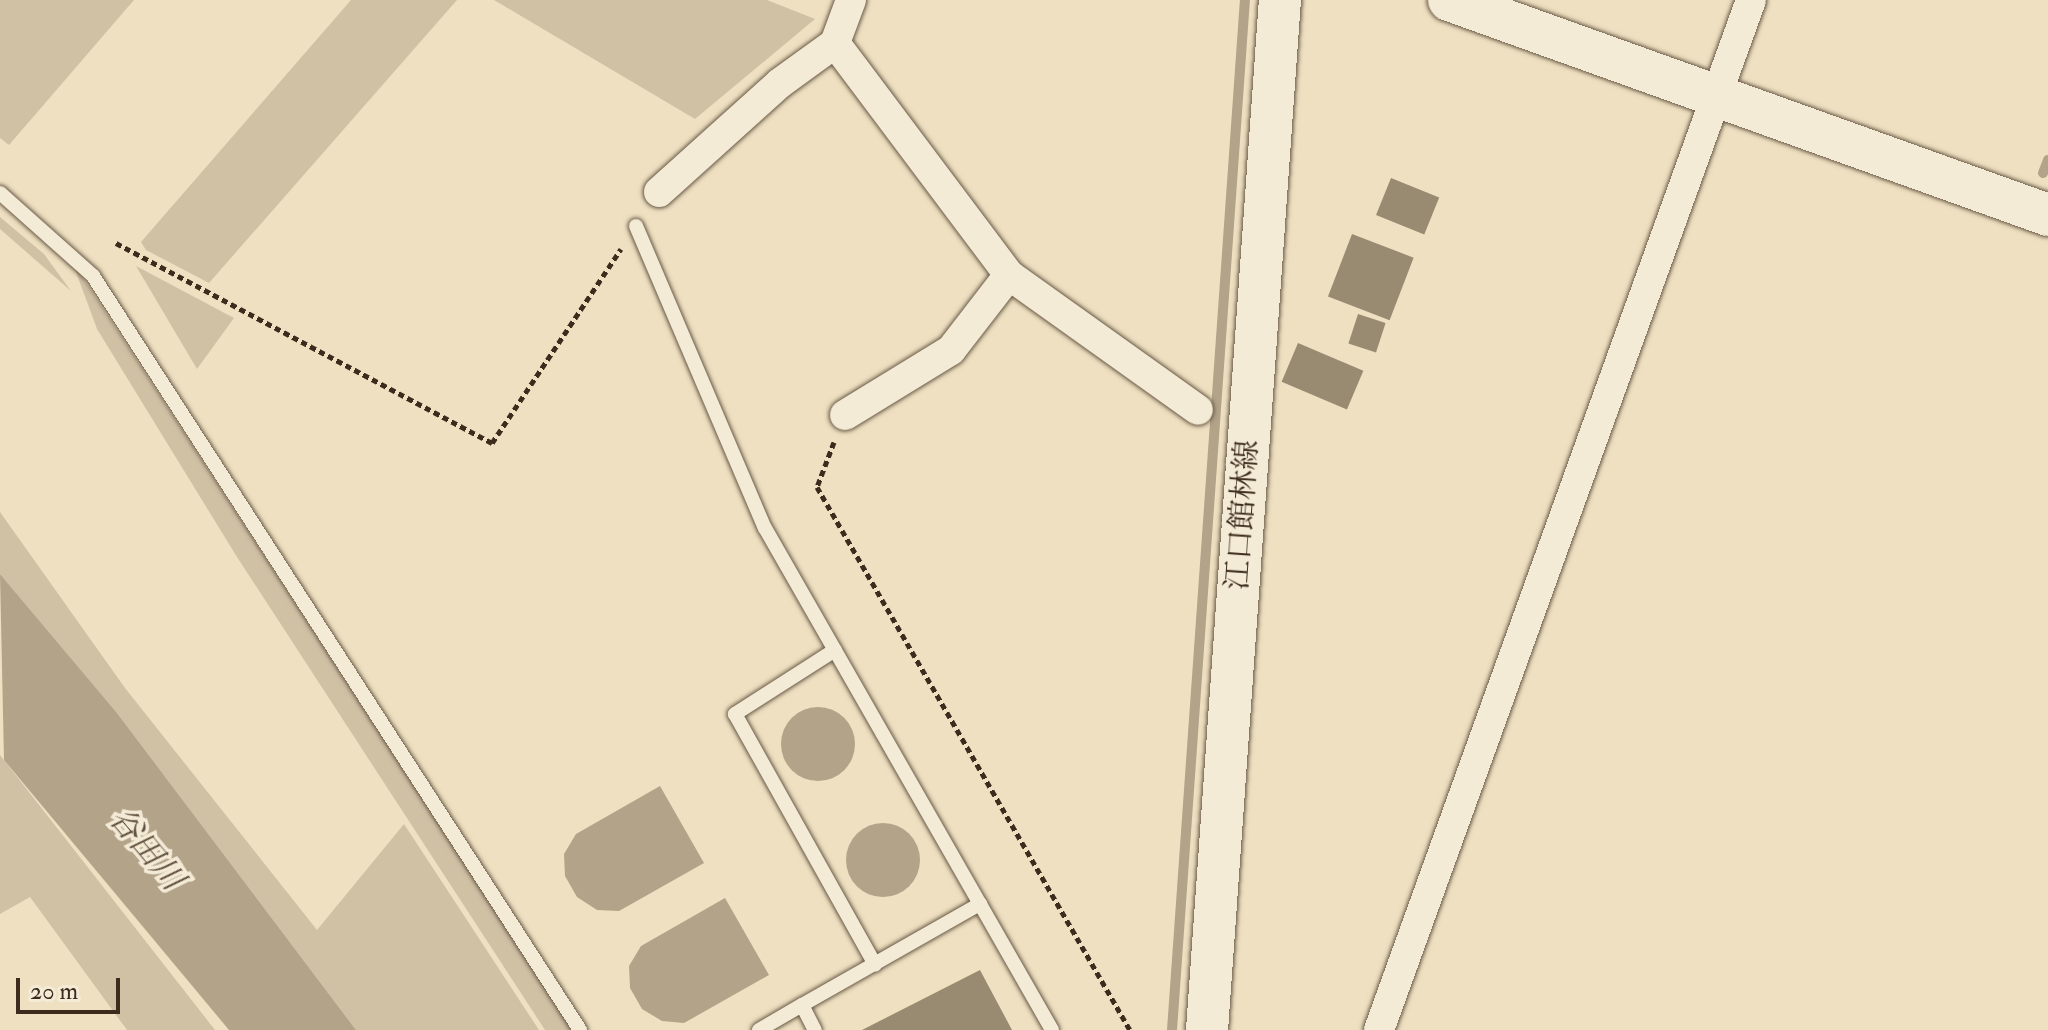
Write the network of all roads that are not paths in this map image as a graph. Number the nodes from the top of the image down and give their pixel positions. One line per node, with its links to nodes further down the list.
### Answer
1 (851, 0): 5 (street)
2 (1280, 0): 22 (main road, 江口館林線)
3 (1449, 0): 6 (main road)
4 (1751, 0): 6 (street)
5 (835, 43): 7 (street); 11 (street)
6 (1715, 95): 9 (main road); 23 (street)
7 (659, 192)
8 (0, 193): 18 (lane)
9 (2048, 215)
10 (636, 226): 14 (lane)
11 (1009, 275): 12 (street); 13 (street)
12 (1198, 410)
13 (845, 415)
14 (835, 650): 15 (lane); 16 (lane)
15 (980, 904): 16 (lane); 21 (lane)
16 (875, 964): 17 (lane)
17 (802, 1005): 19 (lane); 20 (lane)
18 (580, 1030)
19 (759, 1030)
20 (815, 1030)
21 (1052, 1030)
22 (1207, 1030)
23 (1379, 1030)

